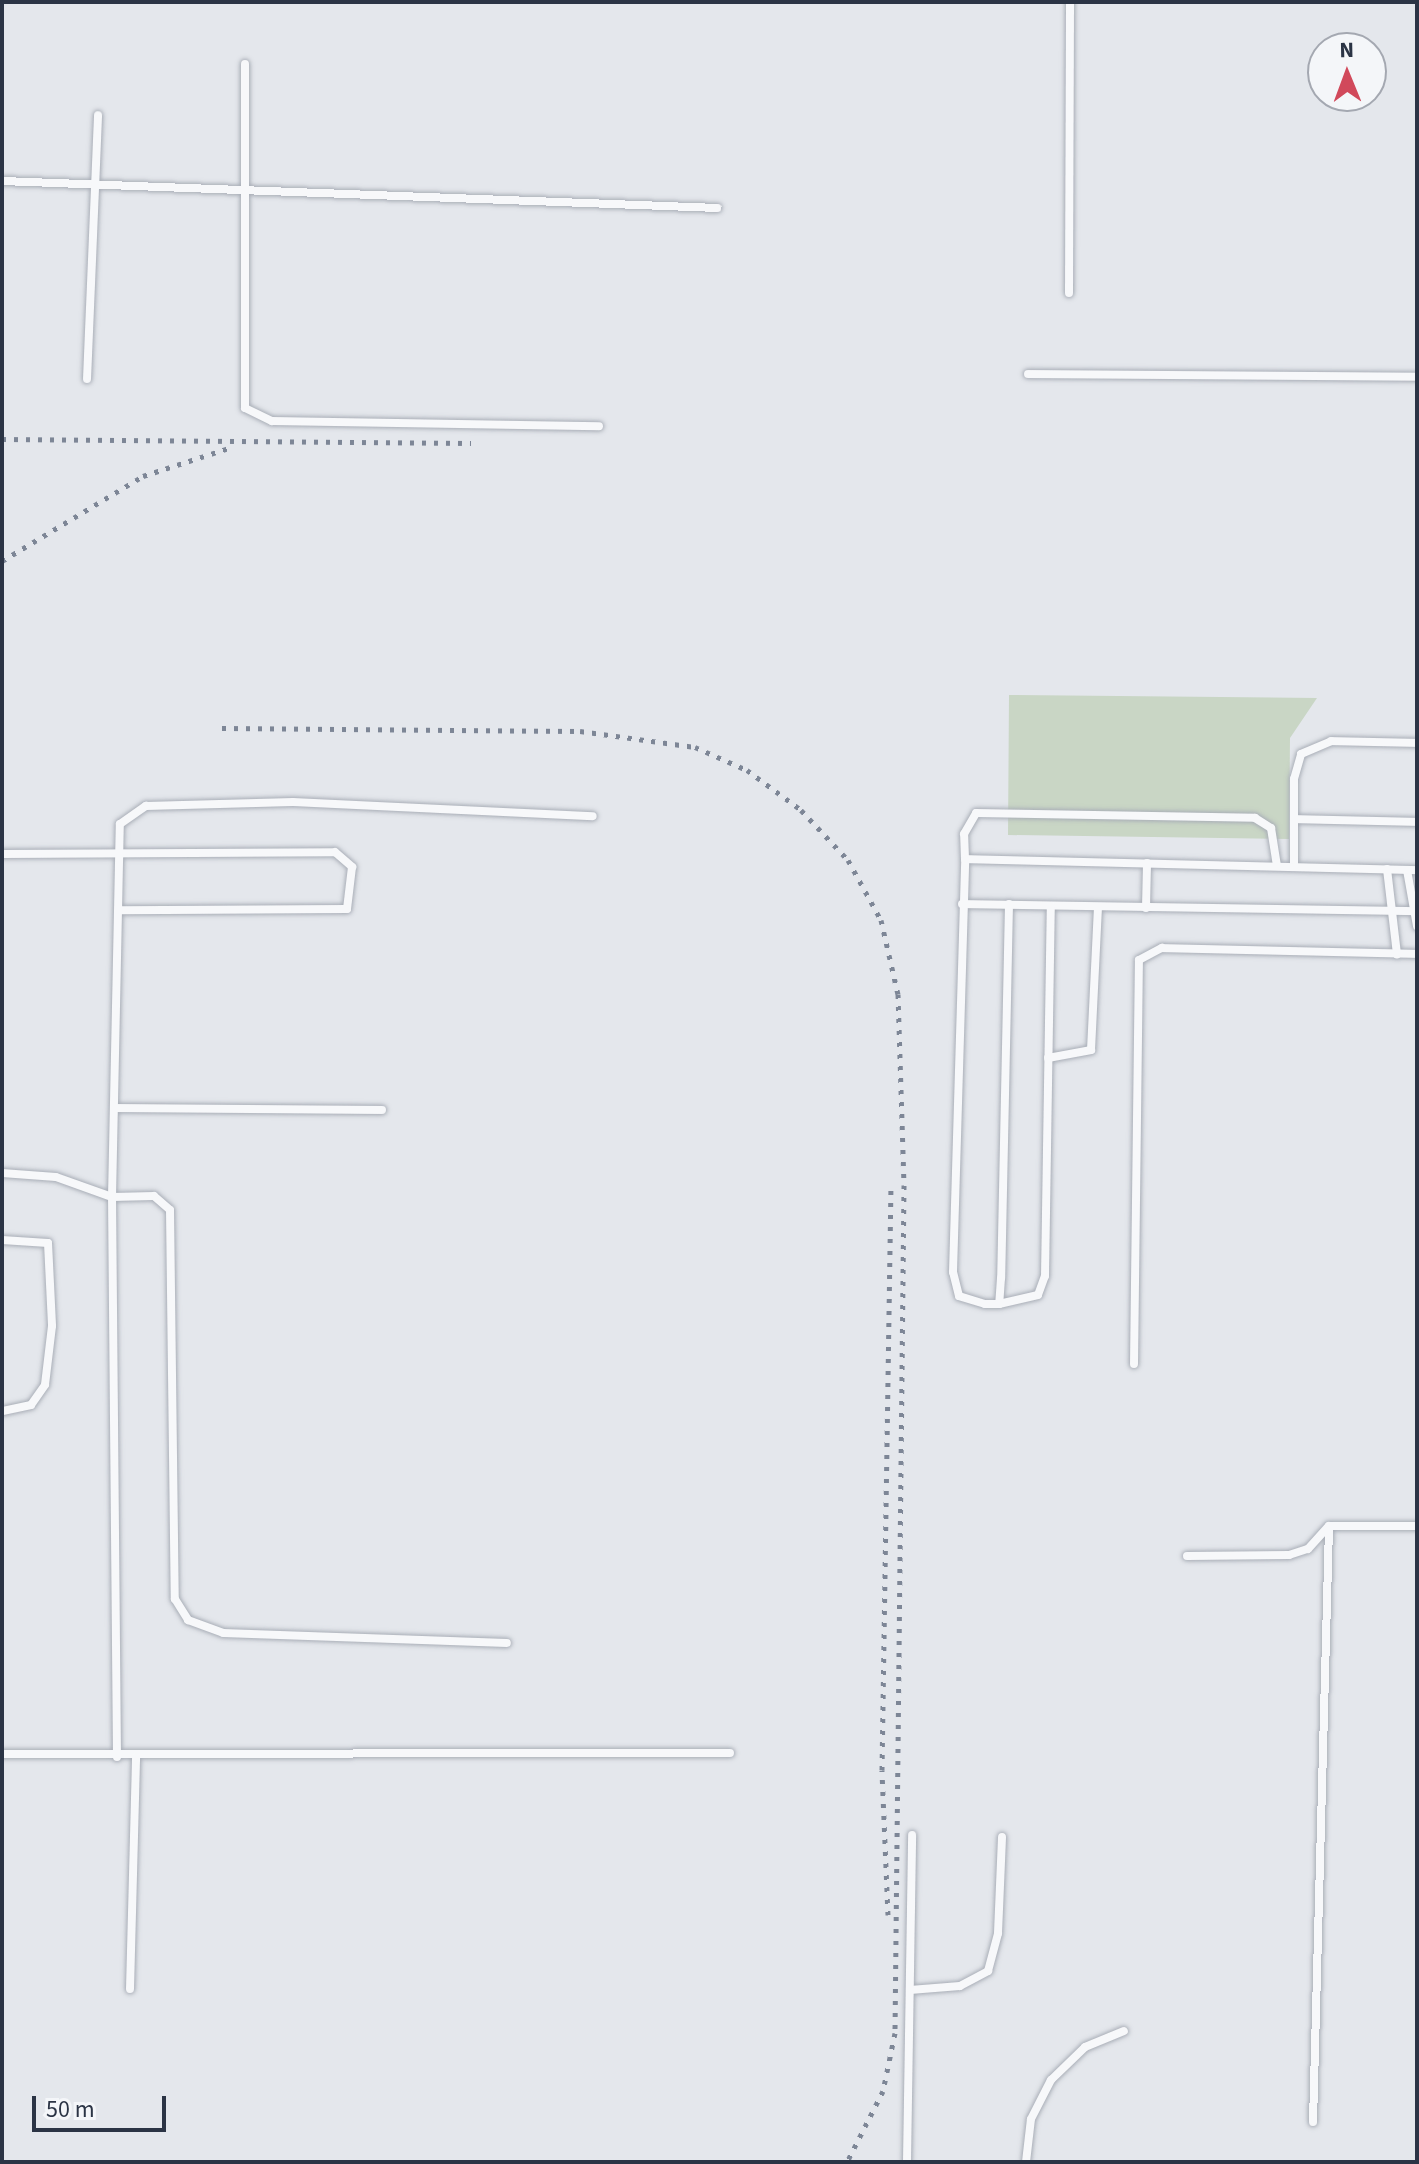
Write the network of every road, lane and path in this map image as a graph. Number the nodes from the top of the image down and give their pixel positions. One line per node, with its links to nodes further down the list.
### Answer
1 (1070, 2): 8 (lane)
2 (245, 64): 6 (lane)
3 (98, 115): 5 (lane)
4 (2, 181): 5 (lane)
5 (93, 187): 6 (lane); 11 (lane)
6 (241, 193): 7 (lane); 12 (lane)
7 (717, 208)
8 (1069, 293)
9 (1028, 374): 10 (lane)
10 (1417, 377)
11 (87, 379)
12 (599, 426)
13 (1417, 743): 15 (lane)
14 (593, 816): 18 (lane)
15 (1294, 819): 16 (lane); 22 (lane)
16 (1417, 822)
17 (2, 854): 18 (lane)
18 (121, 858): 31 (lane); 31 (lane)
19 (965, 859): 20 (lane); 21 (lane); 26 (lane)
20 (1147, 863): 21 (lane); 30 (lane)
21 (1277, 866): 22 (lane)
22 (1294, 867): 23 (lane)
23 (1387, 869): 24 (lane); 32 (lane)
24 (1407, 870): 25 (lane); 33 (lane)
25 (1417, 870)
26 (962, 904): 27 (lane); 43 (lane)
27 (1009, 904): 28 (lane); 43 (lane)
28 (1051, 906): 29 (lane); 37 (lane)
29 (1098, 907): 30 (lane); 37 (lane)
30 (1146, 908): 32 (lane)
31 (119, 910): 38 (lane)
32 (1392, 911): 33 (lane); 35 (lane)
33 (1414, 911): 34 (lane)
34 (1417, 926)
35 (1397, 954): 36 (lane); 44 (lane)
36 (1417, 954)
37 (1048, 1058): 43 (lane)
38 (117, 1108): 39 (lane); 41 (lane)
39 (382, 1110)
40 (2, 1173): 41 (lane)
41 (112, 1197): 49 (lane); 52 (lane)
42 (2, 1240): 45 (lane)
43 (999, 1304)
44 (1134, 1364)
45 (2, 1411)
46 (1329, 1526): 47 (lane); 48 (lane); 59 (lane)
47 (1417, 1526)
48 (1187, 1556)
49 (507, 1643)
50 (730, 1753): 53 (lane)
51 (2, 1754): 52 (lane)
52 (117, 1757): 53 (lane)
53 (136, 1757): 56 (lane)
54 (912, 1835): 57 (lane)
55 (1002, 1837): 57 (lane)
56 (130, 1989)
57 (910, 1990): 60 (lane)
58 (1124, 2031): 61 (lane)
59 (1313, 2122)
60 (907, 2162)
61 (1026, 2162)

